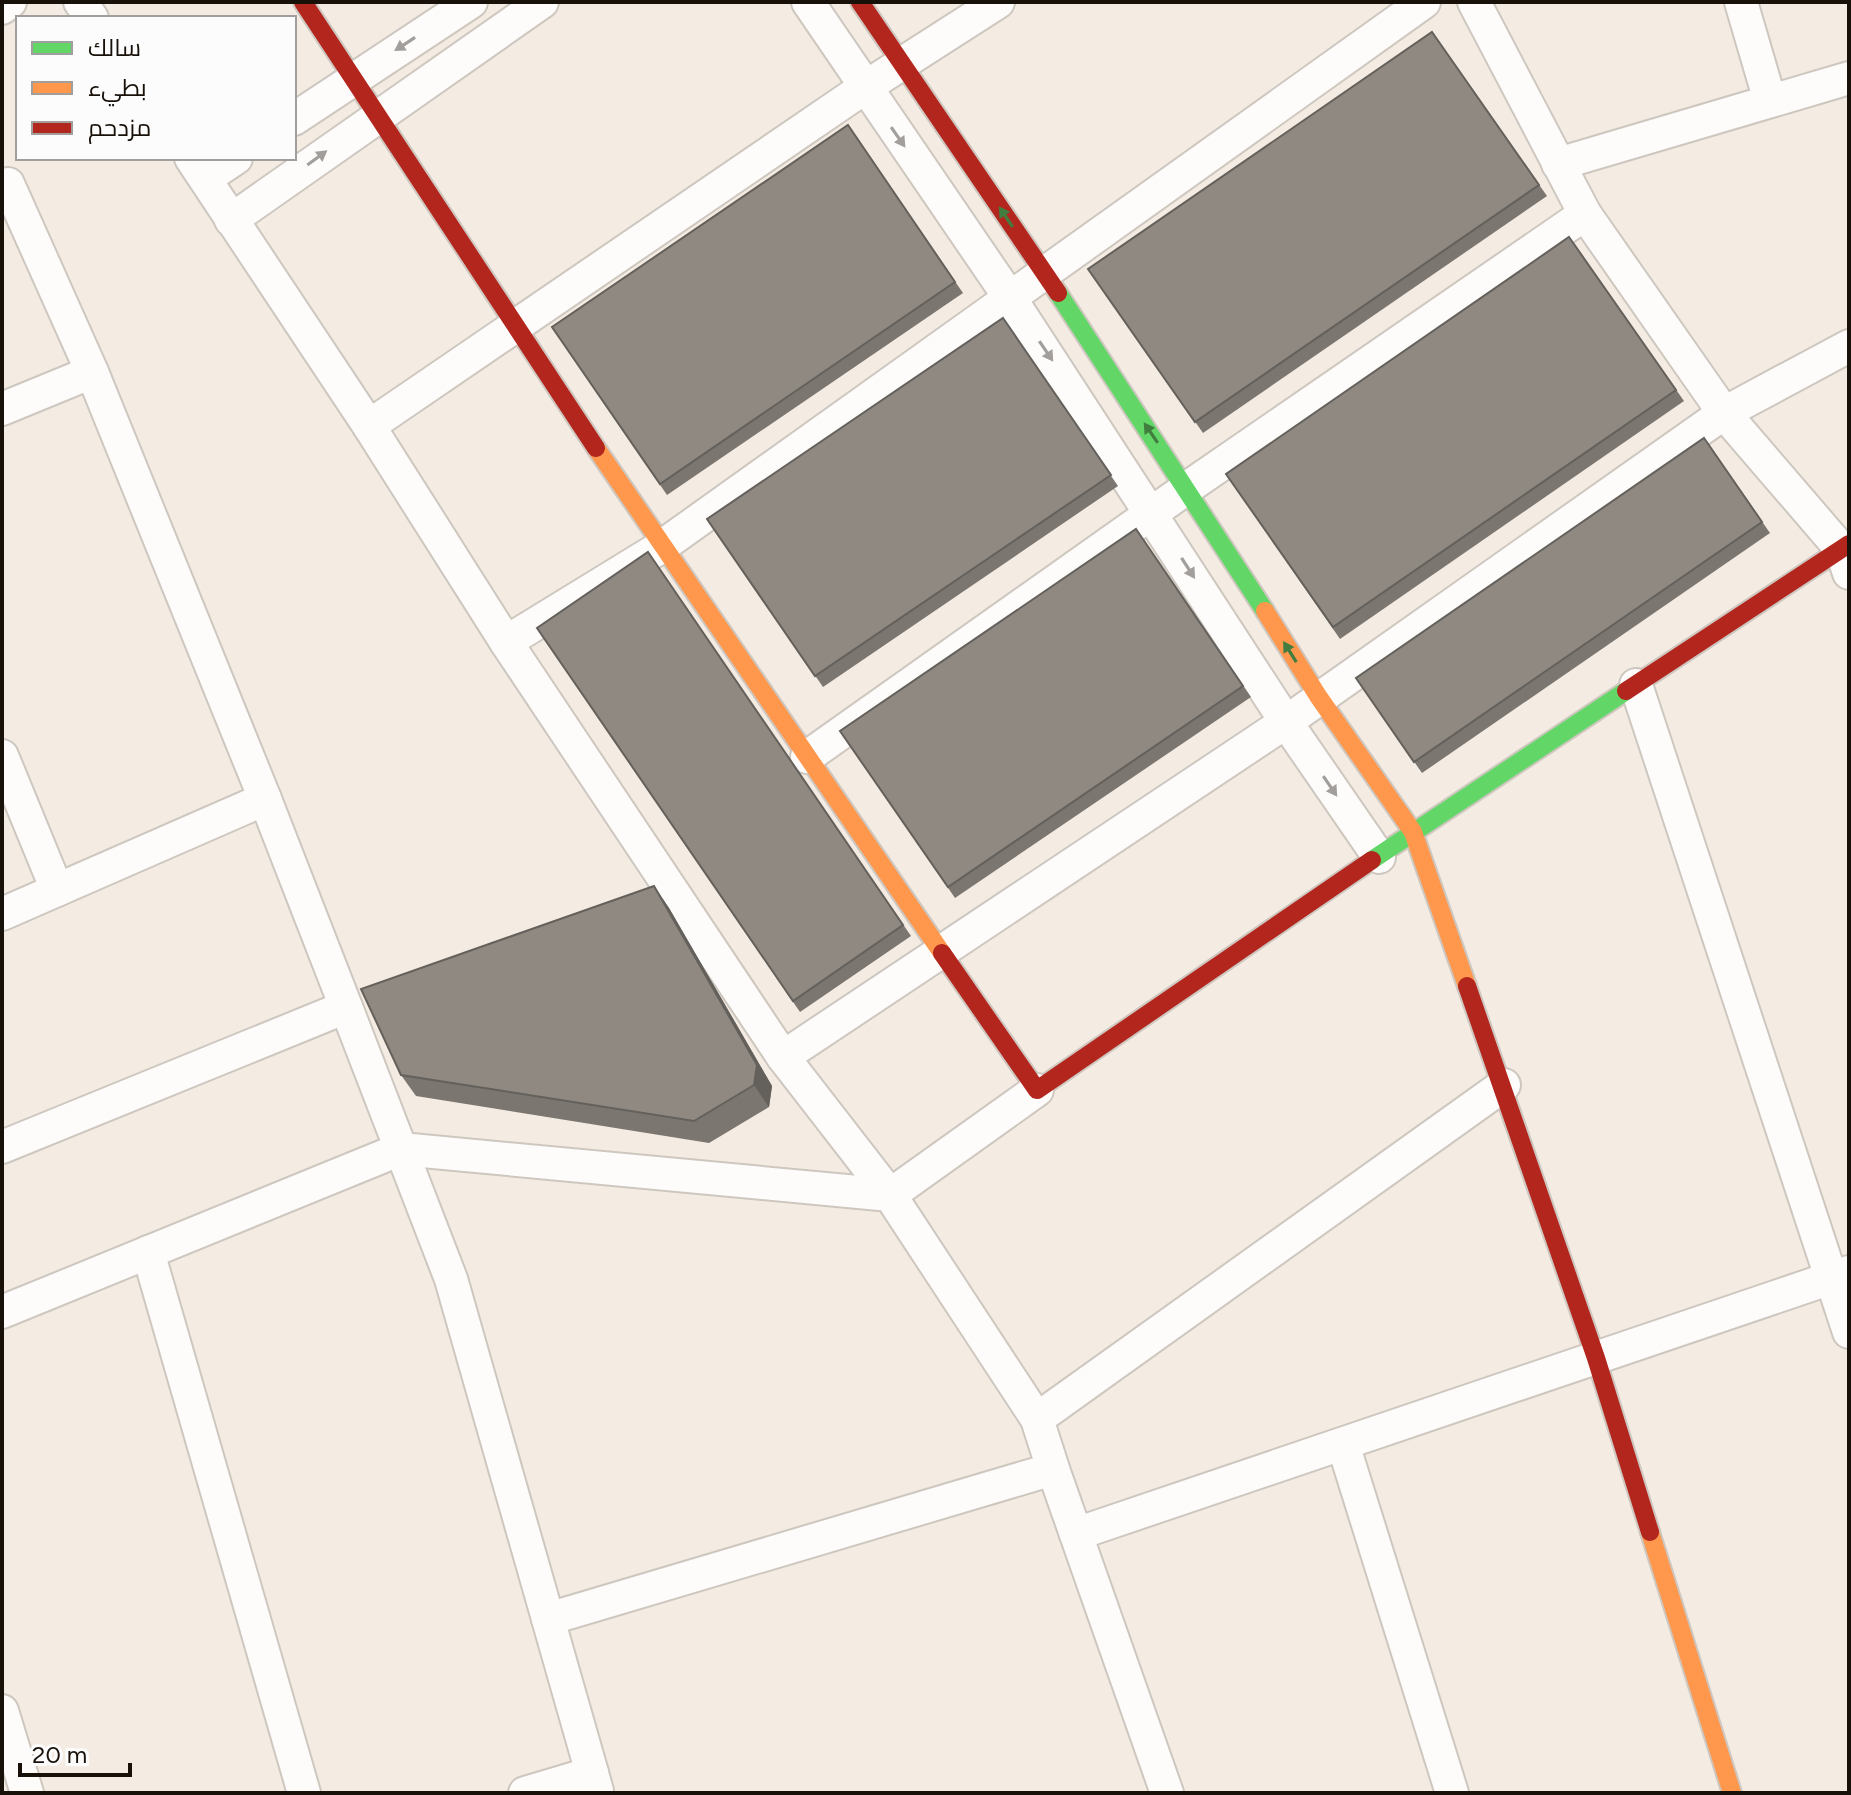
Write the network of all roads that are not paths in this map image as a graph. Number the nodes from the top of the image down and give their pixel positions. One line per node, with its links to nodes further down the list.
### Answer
1 (10, 2): 11 (street)
2 (303, 2): 13 (street)
3 (471, 2): 13 (street, one-way to 13)
4 (542, 2): 17 (street)
5 (808, 2): 15 (street)
6 (860, 2): 12 (street)
7 (998, 2): 12 (street)
8 (1424, 2): 25 (street)
9 (1474, 2): 20 (street)
10 (1741, 2): 16 (street)
11 (2, 8)
12 (902, 64): 15 (street); 25 (street, one-way to 12)
13 (355, 78): 17 (street); 18 (street)
14 (1849, 78): 16 (street)
15 (864, 88): 26 (street, one-way to 26); 27 (street)
16 (1770, 101): 20 (street)
17 (378, 114): 24 (street, one-way to 17); 27 (street)
18 (296, 118)
19 (228, 160): 21 (street)
20 (1558, 164): 23 (street)
21 (198, 168): 24 (street)
22 (4, 180): 29 (street)
23 (1585, 214): 31 (street); 33 (street)
24 (231, 220): 32 (street)
25 (1045, 273): 26 (street); 33 (street, one-way to 25)
26 (1010, 298): 34 (street, one-way to 34); 35 (street)
27 (517, 327): 32 (street); 35 (street)
28 (1849, 346): 31 (street)
29 (92, 372): 30 (street); 43 (street)
30 (2, 409)
31 (1724, 413): 36 (street); 39 (street)
32 (369, 426): 37 (street)
33 (1187, 488): 34 (street); 39 (street, one-way to 33)
34 (1152, 512): 40 (street, one-way to 40); 42 (street)
35 (661, 547): 37 (street); 42 (street)
36 (1846, 555): 38 (street)
37 (506, 642): 50 (street)
38 (1636, 685): 44 (street); 57 (street)
39 (1318, 696): 40 (street); 44 (street)
40 (1286, 722): 45 (street, one-way to 45); 48 (street)
41 (2, 756): 46 (street)
42 (807, 757): 48 (street)
43 (265, 799): 46 (street); 49 (street)
44 (1413, 832): 45 (street); 51 (street)
45 (1379, 857): 52 (street)
46 (57, 890): 47 (street)
47 (2, 914)
48 (943, 953): 50 (street); 52 (street)
49 (346, 1007): 53 (street); 54 (street)
50 (783, 1057): 55 (street)
51 (1504, 1085): 60 (street); 61 (street)
52 (1037, 1090): 55 (street)
53 (2, 1147)
54 (401, 1149): 55 (street); 56 (street); 65 (street)
55 (890, 1195): 61 (street)
56 (148, 1252): 58 (street); 69 (street)
57 (1840, 1275): 59 (street); 60 (street)
58 (2, 1312)
59 (1849, 1332)
60 (1596, 1358): 62 (street); 73 (street)
61 (1037, 1419): 63 (street)
62 (1343, 1444): 64 (street); 72 (street)
63 (1053, 1469): 64 (street); 65 (street)
64 (1076, 1534): 71 (street)
65 (548, 1619): 67 (street)
66 (2, 1711): 68 (street)
67 (595, 1783): 70 (street)
68 (27, 1793)
69 (304, 1793)
70 (525, 1793)
71 (1167, 1793)
72 (1452, 1793)
73 (1732, 1793)

